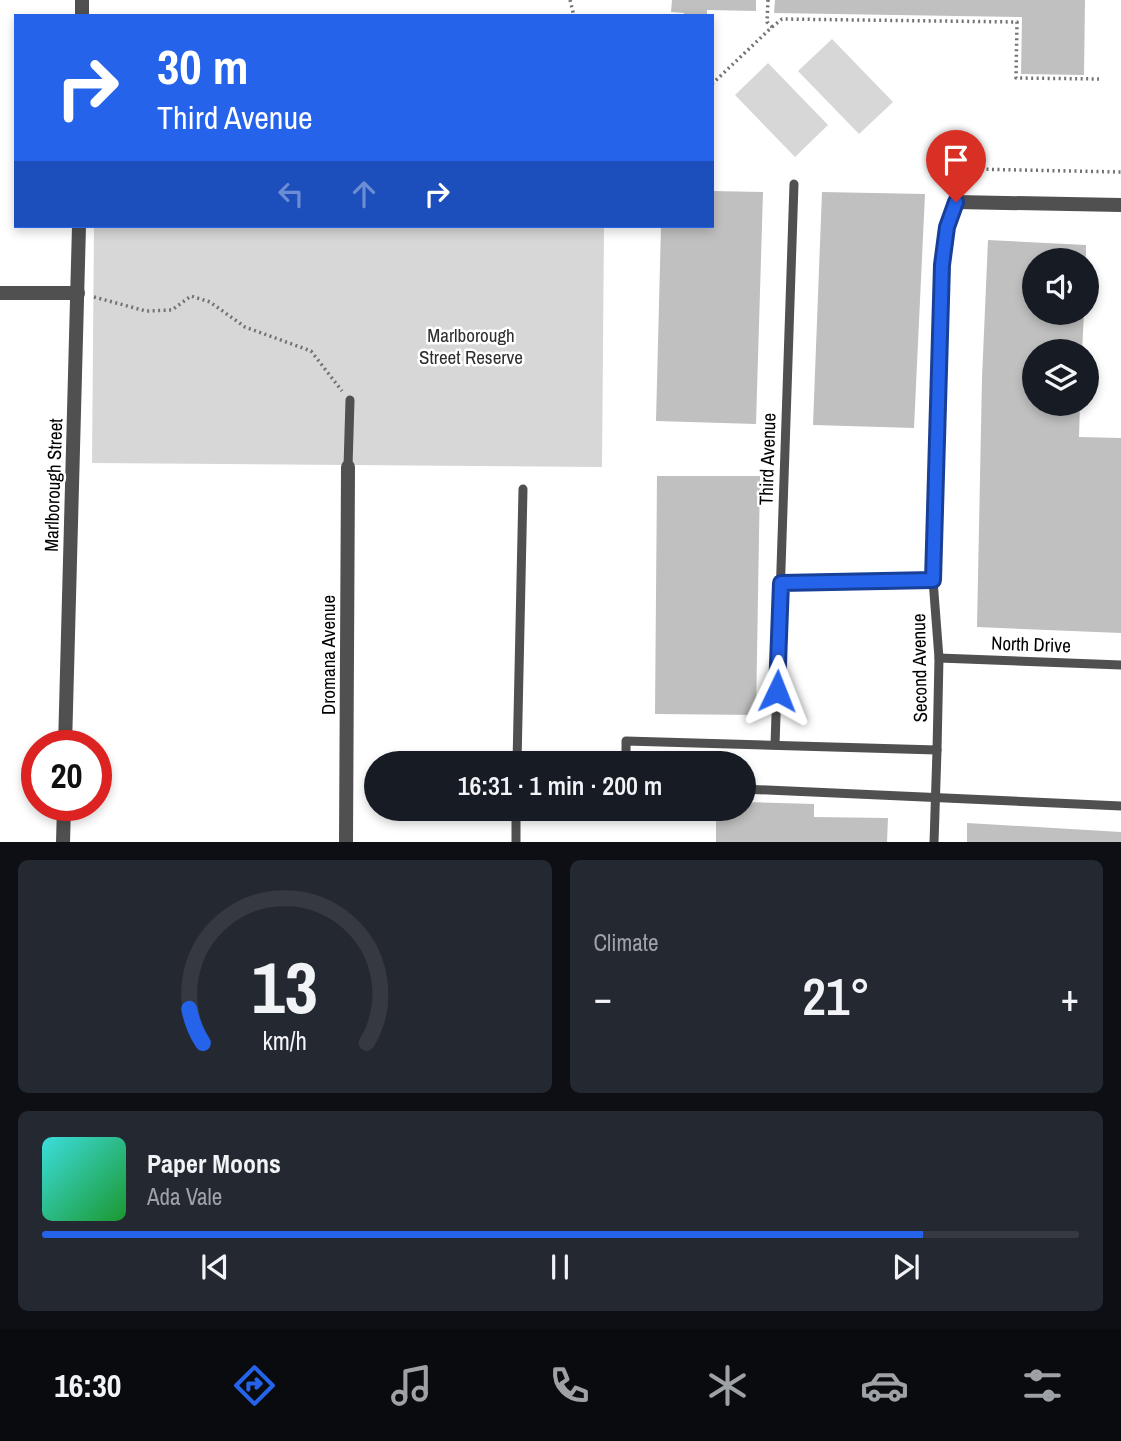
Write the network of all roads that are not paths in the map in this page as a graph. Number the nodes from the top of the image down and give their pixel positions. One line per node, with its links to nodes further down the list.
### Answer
1 (794, 184): 11 (lane, Third Avenue)
2 (956, 202): 3 (street); 10 (lane, Second Avenue)
3 (1121, 205)
4 (79, 228): 6 (street, Marlborough Street)
5 (0, 293): 6 (street)
6 (78, 293): 14 (street, Marlborough Street)
7 (350, 400): 8 (lane)
8 (348, 467): 25 (street, Dromana Avenue)
9 (523, 489): 17 (lane)
10 (933, 580): 11 (lane); 12 (lane, Second Avenue)
11 (781, 583): 15 (lane, Third Avenue)
12 (939, 658): 13 (lane, North Drive); 16 (lane, Second Avenue)
13 (1121, 665)
14 (65, 730)
15 (775, 745): 16 (lane, Second Avenue); 18 (lane, Second Avenue)
16 (937, 750): 20 (lane)
17 (517, 751)
18 (626, 751)
19 (756, 790): 20 (lane)
20 (934, 798): 21 (lane); 27 (lane)
21 (1121, 806)
22 (64, 821): 24 (street)
23 (516, 821): 26 (lane)
24 (63, 842)
25 (346, 842)
26 (516, 842)
27 (934, 842)

